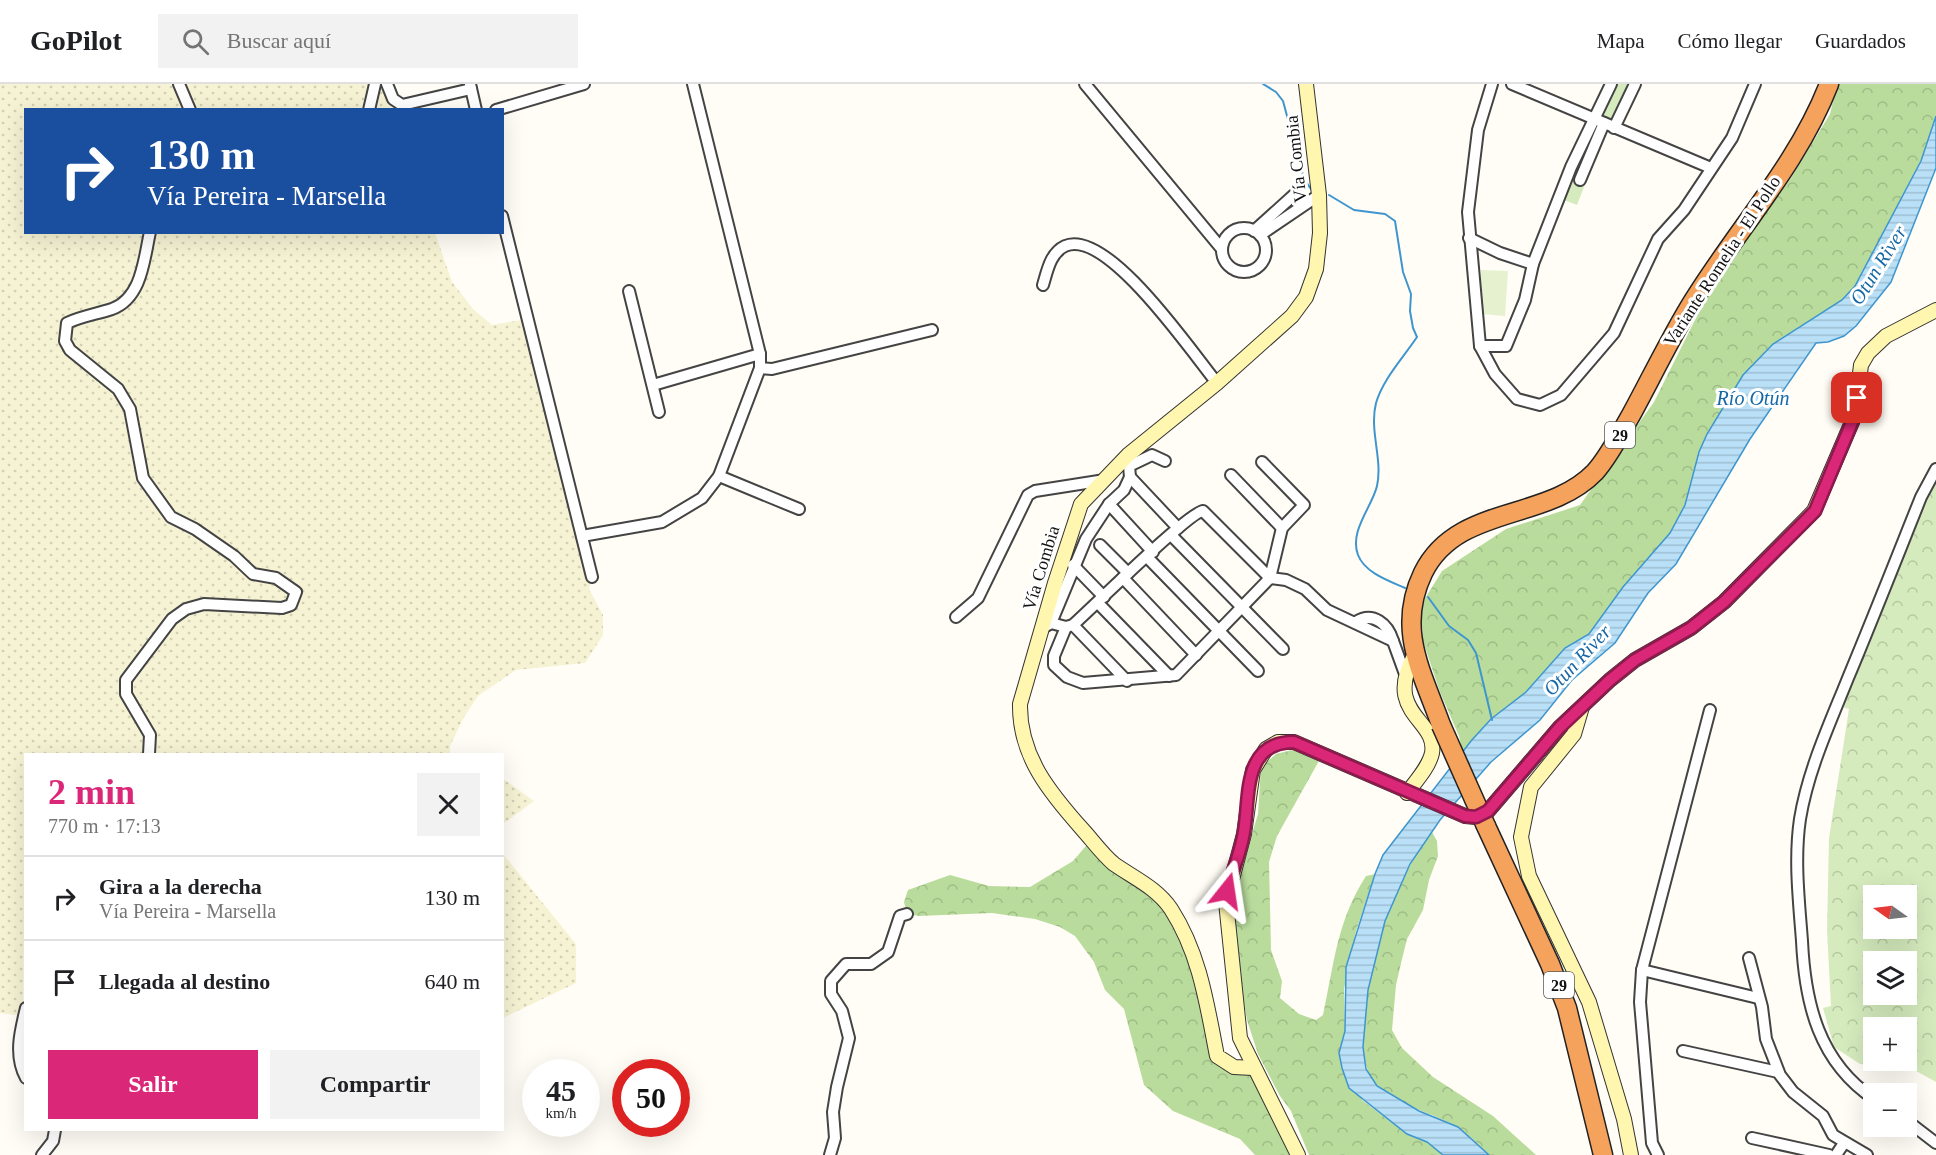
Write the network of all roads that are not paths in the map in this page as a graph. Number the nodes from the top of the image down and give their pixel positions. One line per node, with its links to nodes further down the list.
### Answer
1 (179, 84): 15 (street)
2 (375, 84): 16 (street)
3 (387, 84): 14 (street)
4 (584, 84): 18 (street)
5 (693, 84): 35 (street)
6 (1085, 84): 28 (street)
7 (1306, 84): 23 (main road, Vía Combia)
8 (1492, 84): 27 (street)
9 (1512, 84): 19 (street)
10 (1611, 84): 19 (street)
11 (1635, 84): 19 (street)
12 (1755, 84): 20 (street)
13 (1829, 84): 65 (highway, Variante Romelia - El Pollo / 29)
14 (470, 86): 17 (street)
15 (189, 108)
16 (369, 108)
17 (476, 108)
18 (503, 108)
19 (1604, 123): 20 (street); 21 (street); 29 (street)
20 (1711, 168): 34 (street)
21 (1580, 180)
22 (1295, 194): 25 (street)
23 (1319, 195): 25 (street); 37 (main road, Vía Combia)
24 (504, 224): 51 (street)
25 (1257, 233): 28 (street); 28 (street)
26 (150, 234): 73 (street)
27 (1469, 238): 29 (street); 34 (street)
28 (1221, 248)
29 (1533, 264): 34 (street)
30 (1043, 285): 37 (street)
31 (629, 291): 38 (street)
32 (1936, 310): 71 (main road)
33 (932, 330): 36 (street)
34 (1480, 346)
35 (760, 354): 36 (street); 38 (street)
36 (760, 368): 45 (street)
37 (1216, 383): 42 (main road, Vía Combia)
38 (653, 385): 39 (street)
39 (659, 412)
40 (1165, 461): 42 (street)
41 (1262, 462): 49 (street)
42 (1129, 466): 46 (main road, Vía Combia); 47 (street); 50 (street)
43 (1936, 469): 84 (street)
44 (1231, 475): 49 (street)
45 (719, 476): 48 (street); 51 (street)
46 (1105, 480): 60 (street); 61 (main road, Vía Combia)
47 (1109, 504): 53 (street); 54 (street)
48 (799, 508)
49 (1282, 528): 57 (street)
50 (1174, 531): 53 (street); 57 (street); 59 (street)
51 (582, 536): 56 (street)
52 (1100, 545): 55 (street)
53 (1150, 554): 55 (street); 63 (street)
54 (1074, 565): 58 (street); 61 (street)
55 (1125, 575): 58 (street); 66 (street)
56 (592, 577)
57 (1270, 578): 59 (street); 68 (street)
58 (1101, 600): 62 (street); 69 (street)
59 (1242, 607): 63 (street); 64 (street)
60 (956, 617)
61 (1046, 626): 62 (street); 81 (main road, Vía Combia)
62 (1070, 626): 70 (street); 70 (street)
63 (1219, 631): 66 (street); 67 (street)
64 (1283, 649)
65 (1414, 654): 68 (main road); 93 (highway, Variante Romelia - El Pollo / 29, bridge)
66 (1196, 655): 69 (street)
67 (1258, 671)
68 (1405, 674): 74 (main road)
69 (1169, 676): 70 (street)
70 (1127, 681)
71 (1582, 707): 74 (main road); 94 (main road)
72 (1710, 710): 77 (street)
73 (149, 753)
74 (1407, 793): 81 (main road)
75 (907, 914): 91 (street)
76 (1749, 958): 78 (street)
77 (1642, 970): 78 (street); 95 (street)
78 (1758, 998): 82 (street)
79 (24, 1019): 83 (street)
80 (1683, 1051): 82 (street)
81 (1253, 1068): 92 (main road)
82 (1778, 1072): 88 (street)
83 (24, 1074)
84 (1863, 1091)
85 (1917, 1128): 89 (street)
86 (55, 1131): 90 (street)
87 (1752, 1138): 96 (street)
88 (1844, 1143): 97 (street); 98 (street)
89 (1936, 1143)
90 (42, 1155)
91 (830, 1155)
92 (1298, 1155)
93 (1603, 1155)
94 (1631, 1155)
95 (1658, 1155)
96 (1828, 1155)
97 (1836, 1155)
98 (1867, 1155)

